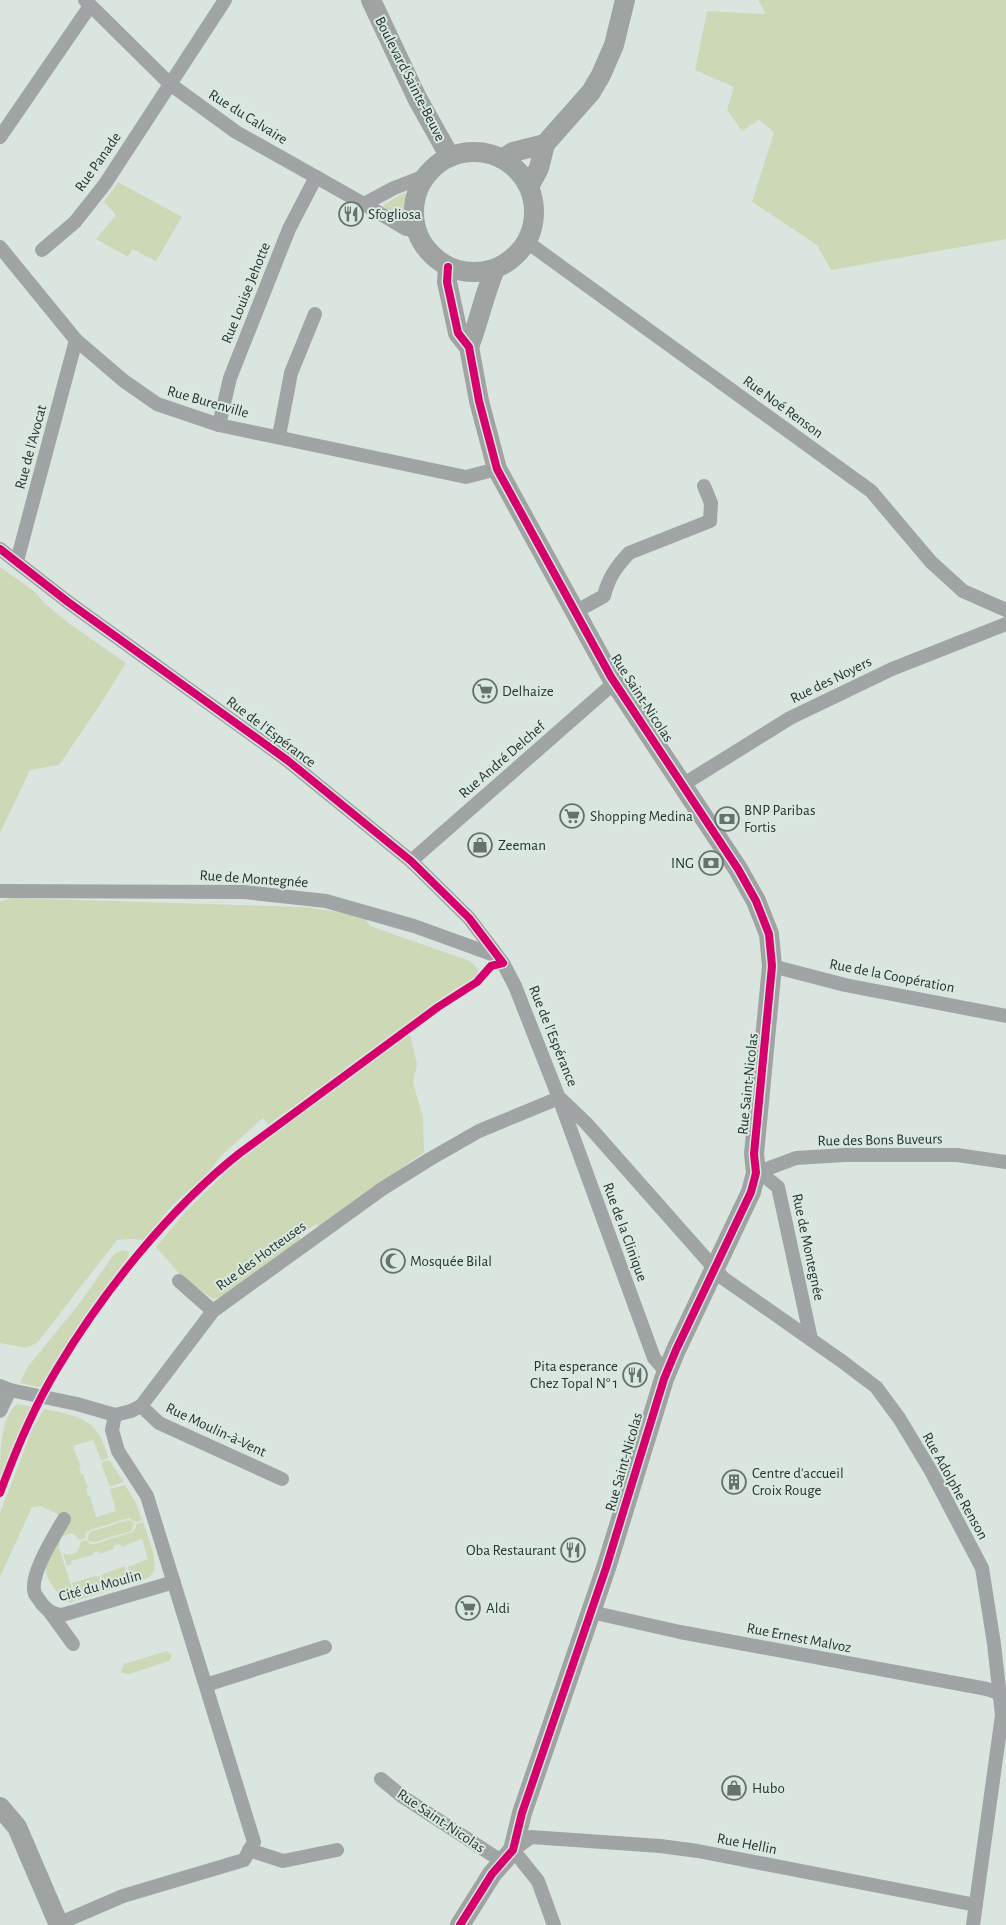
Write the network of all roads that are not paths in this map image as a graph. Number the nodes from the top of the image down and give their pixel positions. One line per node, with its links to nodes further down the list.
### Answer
1 (225, 0): 5 (street, Rue Panade)
2 (371, 0): 8 (street, Boulevard Sainte-Beuve)
3 (625, 0): 7 (street)
4 (87, 3): 5 (street, Rue du Calvaire); 6 (street)
5 (170, 84): 11 (street, Rue du Calvaire); 17 (street, Rue Panade)
6 (0, 137)
7 (545, 144): 9 (street); 12 (street)
8 (450, 157): 9 (street); 10 (street)
9 (502, 159): 12 (street)
10 (425, 176): 13 (street); 14 (street)
11 (316, 177): 13 (street, Rue du Calvaire); 23 (street, Rue Louise Jehotte)
12 (529, 187): 15 (street)
13 (364, 204): 14 (street, Rue du Calvaire)
14 (416, 231): 18 (street)
15 (527, 242): 19 (street); 29 (street, Rue Noé Renson)
16 (0, 247): 21 (street, Rue Burenville)
17 (42, 250)
18 (448, 267): 19 (street); 22 (street, Rue Saint-Nicolas)
19 (495, 269): 22 (street, Rue Saint-Nicolas)
20 (314, 314): 24 (street)
21 (76, 340): 23 (street, Rue Burenville); 28 (street, Rue de l'Avocat)
22 (469, 347): 25 (street, Rue Saint-Nicolas)
23 (219, 425): 24 (street, Rue Burenville)
24 (279, 436): 25 (street, Rue Burenville)
25 (497, 469): 30 (street, Rue Saint-Nicolas)
26 (704, 486): 30 (street)
27 (0, 549): 28 (street, Rue de l'Espérance)
28 (17, 561): 34 (street, Rue de l'Espérance)
29 (1006, 610)
30 (575, 612): 32 (street, Rue Saint-Nicolas)
31 (1006, 624): 33 (street, Rue des Noyers)
32 (614, 683): 33 (street, Rue Saint-Nicolas); 34 (street, Rue André Delchef)
33 (683, 789): 37 (street, Rue Saint-Nicolas)
34 (411, 861): 36 (street, Rue de l'Espérance)
35 (0, 890): 36 (street, Rue de Montegnée)
36 (497, 956): 39 (street, Rue de l'Espérance)
37 (772, 966): 38 (street, Rue de la Coopération); 41 (street, Rue Saint-Nicolas)
38 (1006, 1016)
39 (559, 1098): 42 (street, Rue de l'Espérance); 44 (street, Rue des Hotteuses); 46 (street, Rue de la Clinique)
40 (1006, 1162): 41 (street, Rue des Bons Buveurs)
41 (756, 1173): 42 (street, Rue Saint-Nicolas); 45 (street, Rue de Montegnée)
42 (714, 1269): 45 (street, Rue Adolphe Renson); 46 (street, Rue Saint-Nicolas)
43 (179, 1281): 44 (street)
44 (212, 1311): 48 (street, Rue des Hotteuses)
45 (810, 1339): 56 (street, Rue Adolphe Renson)
46 (666, 1373): 55 (street, Rue Saint-Nicolas)
47 (5, 1388): 49 (street); 50 (street)
48 (141, 1406): 50 (street); 51 (street, Rue Moulin-à-Vent)
49 (0, 1411)
50 (115, 1415): 53 (street)
51 (282, 1479)
52 (64, 1519): 54 (street, Cité du Moulin)
53 (174, 1582): 54 (street, Cité du Moulin); 59 (street)
54 (49, 1611): 57 (street)
55 (591, 1612): 60 (street, Rue Ernest Malvoz); 65 (street, Rue Saint-Nicolas)
56 (1000, 1642): 60 (street, Rue Adolphe Renson)
57 (73, 1644)
58 (326, 1647): 59 (street)
59 (206, 1685): 63 (street)
60 (1003, 1695): 66 (street, Rue Adolphe Renson)
61 (380, 1780): 65 (street, Rue Saint-Nicolas)
62 (0, 1807): 67 (street)
63 (250, 1850): 64 (street); 67 (street)
64 (336, 1850)
65 (508, 1856): 66 (street, Rue Hellin); 68 (street, Rue Saint-Nicolas); 69 (street)
66 (976, 1905): 70 (street, Rue Adolphe Renson)
67 (58, 1924)
68 (460, 1925)
69 (554, 1925)
70 (973, 1925)

